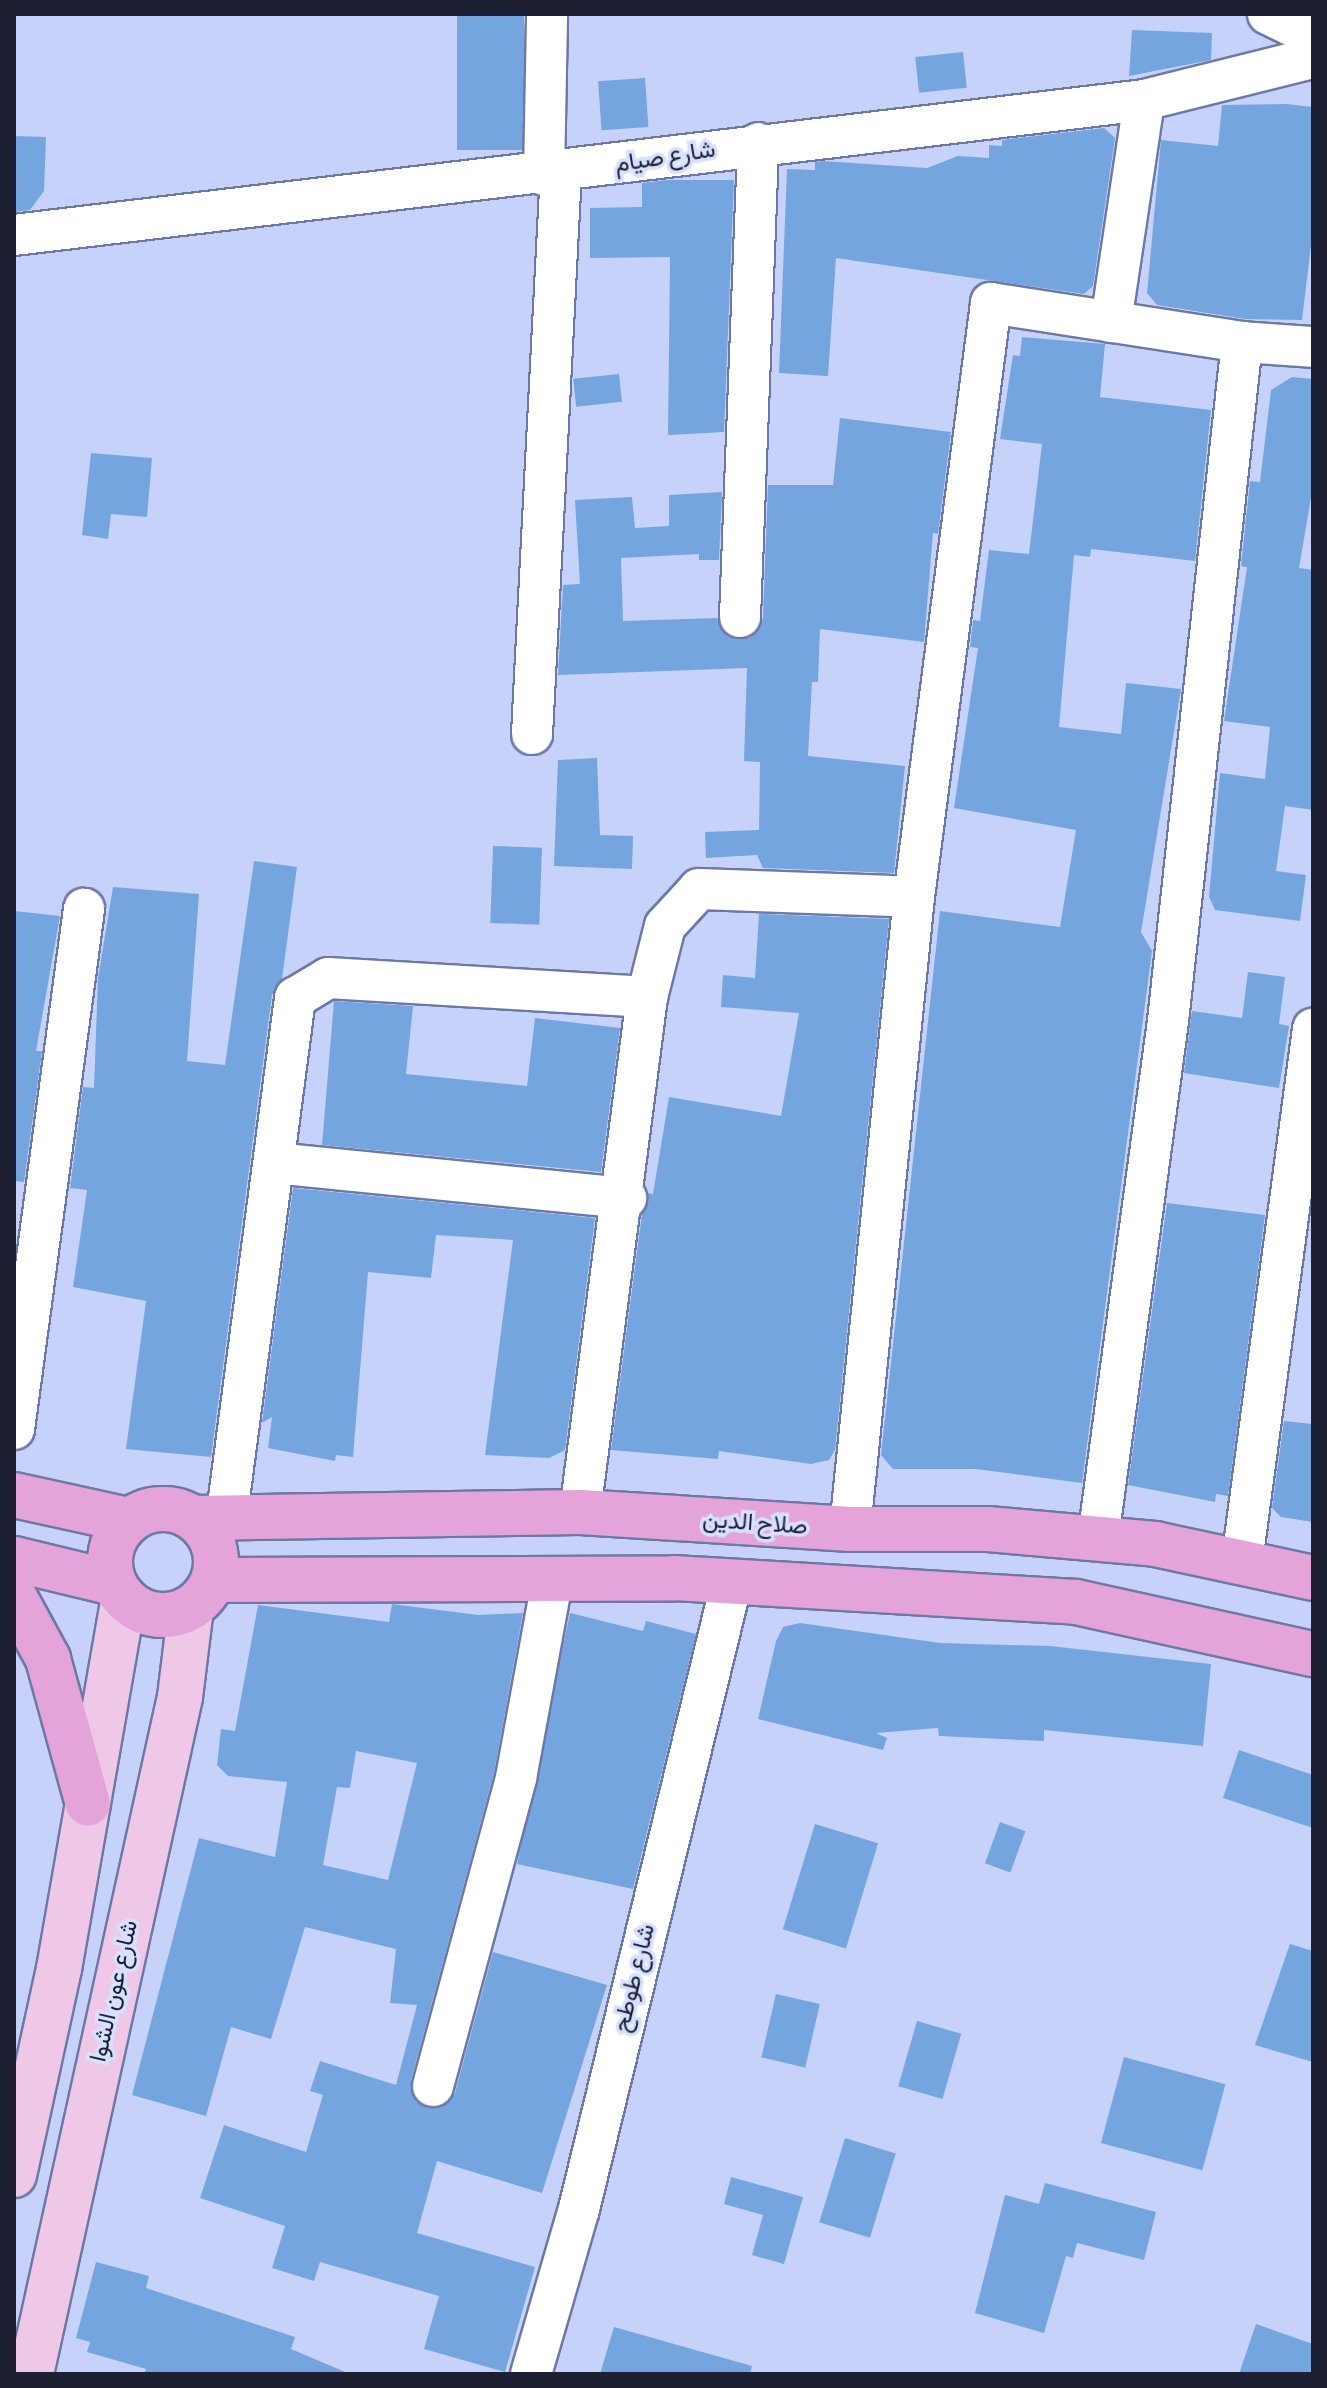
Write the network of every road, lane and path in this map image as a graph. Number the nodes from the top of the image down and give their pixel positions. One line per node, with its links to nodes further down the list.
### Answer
1 (547, 14): 7 (street)
2 (1268, 14): 3 (street)
3 (1313, 36)
4 (1313, 58): 5 (street, شارع صيام)
5 (1144, 100): 6 (street, شارع صيام); 9 (street)
6 (758, 143): 7 (street, شارع صيام); 12 (street)
7 (552, 174): 8 (street, شارع صيام); 13 (street)
8 (14, 235)
9 (1111, 322): 10 (street); 14 (street)
10 (1242, 342): 11 (street); 26 (street)
11 (1313, 347)
12 (740, 617)
13 (532, 734)
14 (914, 897): 16 (street); 25 (street)
15 (84, 909): 20 (street)
16 (647, 997): 18 (street); 19 (street)
17 (1313, 1029): 28 (street)
18 (274, 1163): 19 (street); 24 (street)
19 (626, 1198): 22 (street)
20 (14, 1429)
21 (14, 1495): 23 (highway)
22 (580, 1512): 24 (highway, صلاح الدين); 25 (highway, صلاح الدين)
23 (129, 1520): 24 (highway); 32 (highway)
24 (210, 1520): 33 (highway)
25 (850, 1529): 26 (highway, صلاح الدين)
26 (1098, 1538): 28 (highway, صلاح الدين)
27 (14, 1559): 32 (highway)
28 (1242, 1561): 29 (highway, صلاح الدين)
29 (1313, 1578)
30 (552, 1581): 31 (highway); 33 (highway); 37 (street)
31 (732, 1581): 35 (highway); 40 (street, شارع طوطح)
32 (119, 1591): 33 (highway); 36 (main road)
33 (202, 1594): 39 (main road, شارع عون الشوا)
34 (14, 1596): 36 (highway)
35 (1313, 1654)
36 (88, 1804): 38 (main road)
37 (433, 2086)
38 (14, 2175)
39 (31, 2374)
40 (531, 2374)

